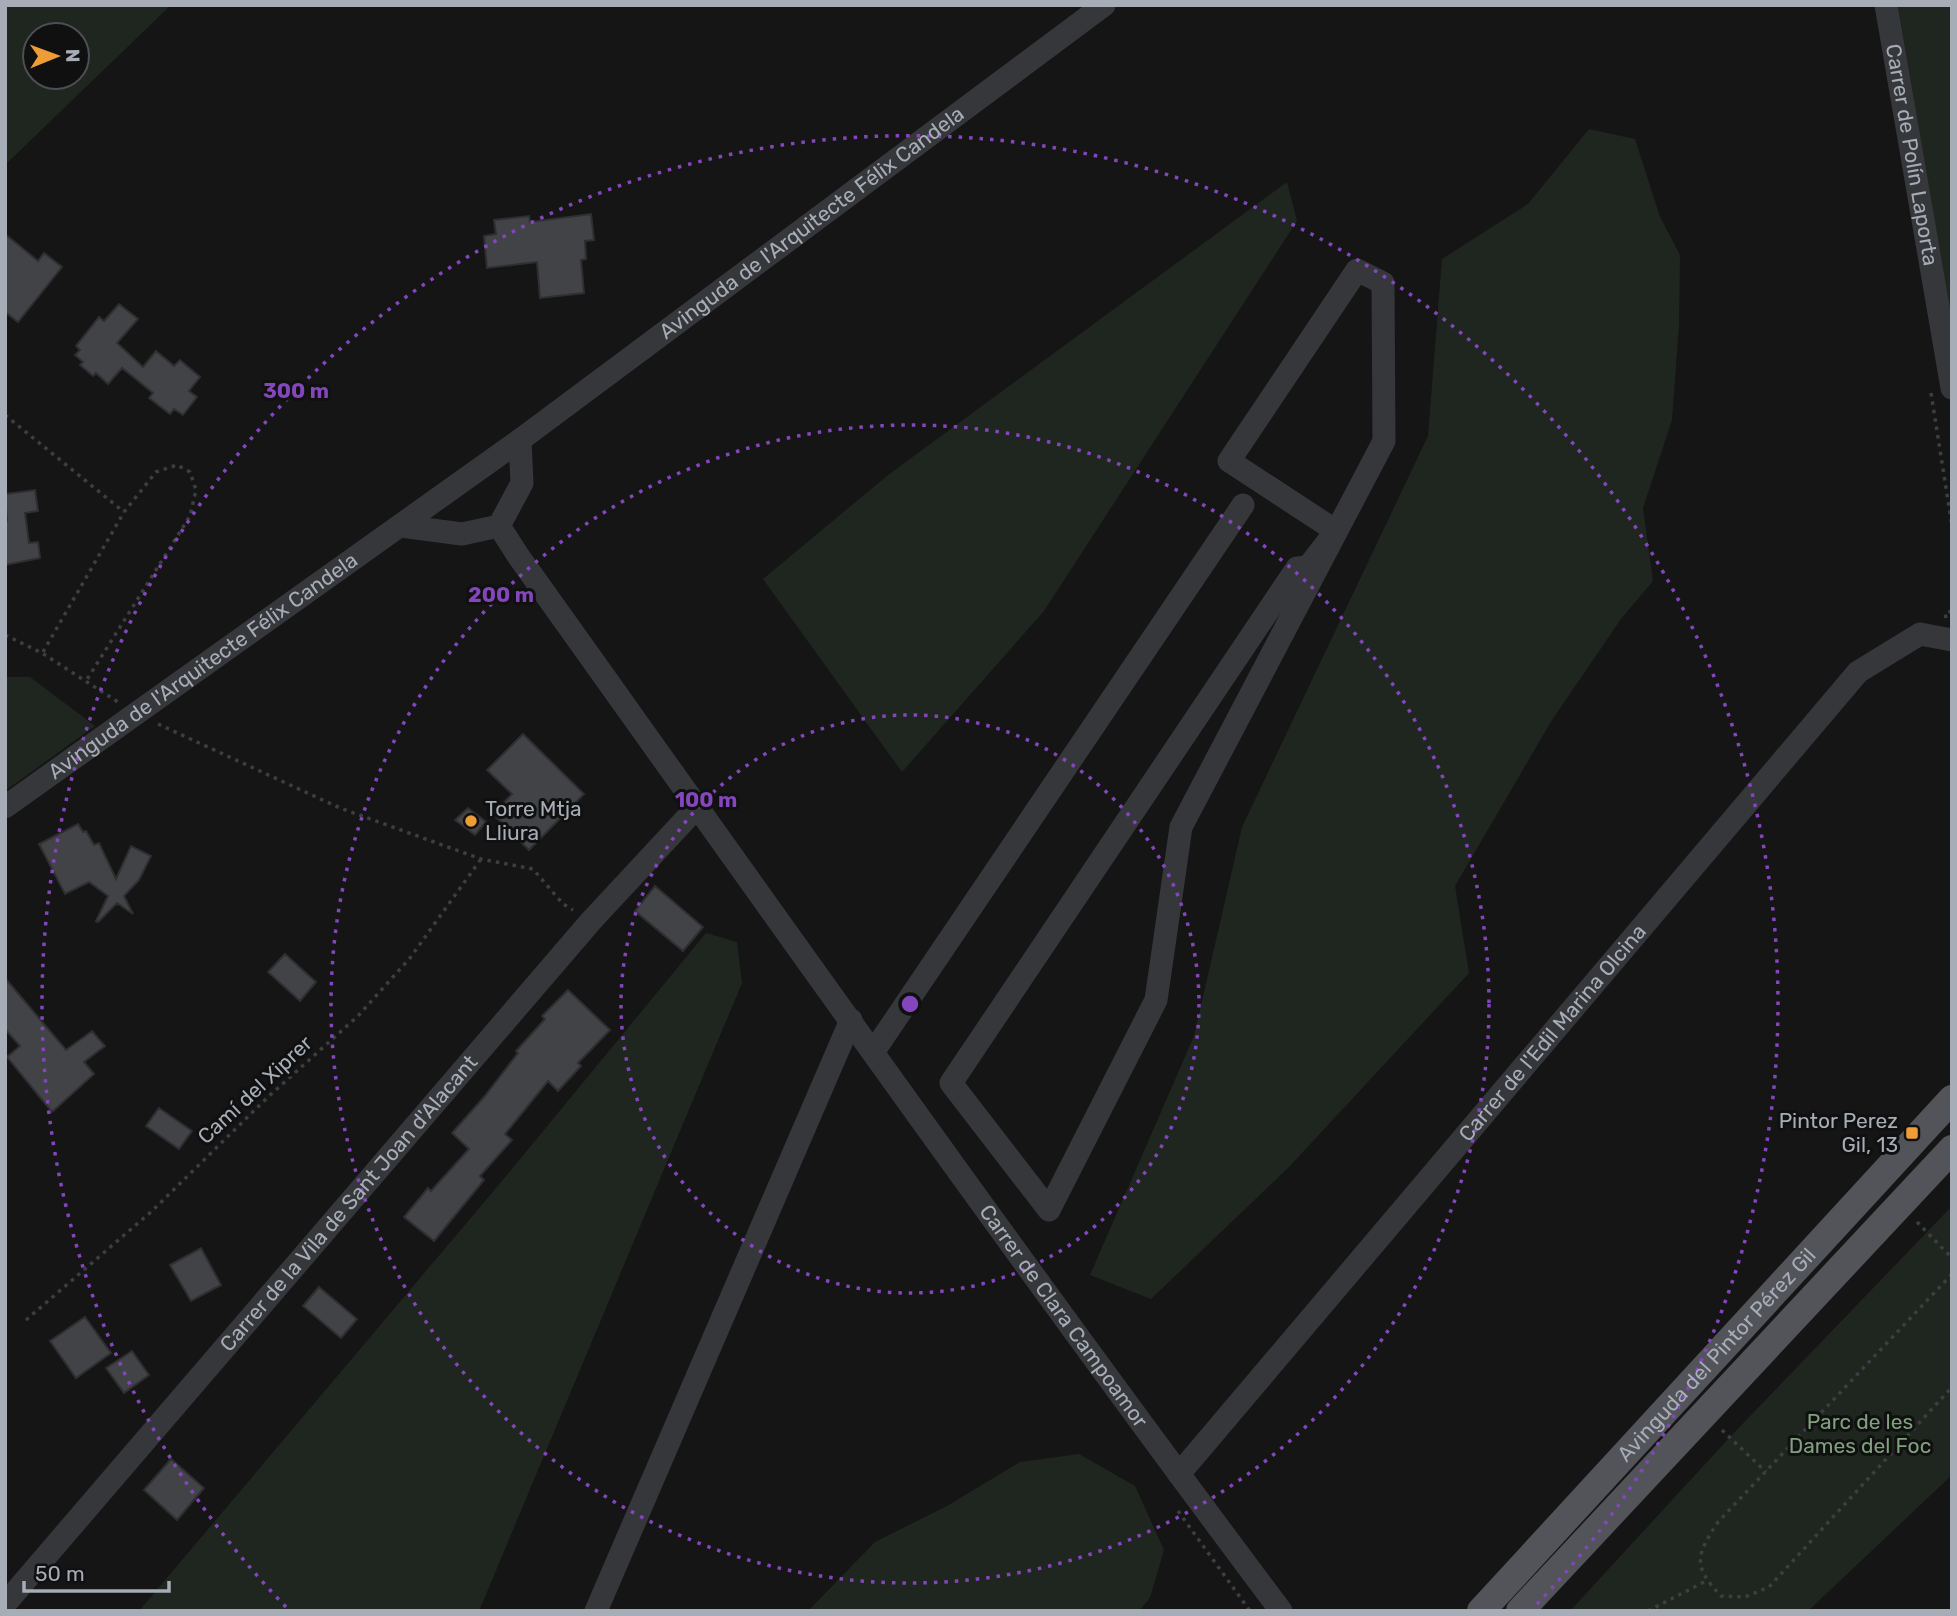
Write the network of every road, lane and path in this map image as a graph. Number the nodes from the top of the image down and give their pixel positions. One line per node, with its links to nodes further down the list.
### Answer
1 (1104, 5): 5 (street, Avinguda de l'Arquitecte Félix Candela)
2 (1886, 5): 3 (street, Carrer de Polín Laporta)
3 (1952, 388)
4 (5, 415): 7 (path)
5 (520, 440): 8 (street, Avinguda de l'Arquitecte Félix Candela); 9 (street)
6 (1243, 505): 21 (street)
7 (124, 512): 13 (path); 14 (path)
8 (401, 526): 9 (street); 15 (street, Avinguda de l'Arquitecte Félix Candela)
9 (499, 526): 17 (street, Carrer de Clara Campoamor)
10 (1336, 531): 10 (street)
11 (5, 635): 13 (path)
12 (1952, 640): 29 (street, Carrer de l'Edil Marina Olcina)
13 (42, 653): 14 (path)
14 (86, 681): 15 (path)
15 (135, 714): 16 (street, Avinguda de l'Arquitecte Félix Candela); 18 (path)
16 (5, 807)
17 (697, 807): 19 (street, Carrer de la Vila de Sant Joan d'Alacant); 20 (street, Carrer de Clara Campoamor)
18 (481, 859): 19 (path); 27 (path, Camí del Xiprer)
19 (591, 921): 31 (street, Carrer de la Vila de Sant Joan d'Alacant)
20 (851, 1020): 21 (street, Carrer de Clara Campoamor); 32 (street)
21 (874, 1051): 29 (street, Carrer de Clara Campoamor)
22 (1952, 1099): 34 (main road, Avinguda del Pintor Pérez Gil)
23 (1952, 1149): 35 (main road, Avinguda del Pintor Pérez Gil)
24 (1915, 1221): 25 (path)
25 (1952, 1258)
26 (1952, 1274): 30 (path)
27 (26, 1320)
28 (1952, 1387): 30 (path)
29 (1179, 1474): 33 (street, Carrer de Clara Campoamor)
30 (1706, 1581): 36 (path)
31 (5, 1604)
32 (596, 1611)
33 (1281, 1611)
34 (1481, 1611)
35 (1520, 1611)
36 (1648, 1611)

